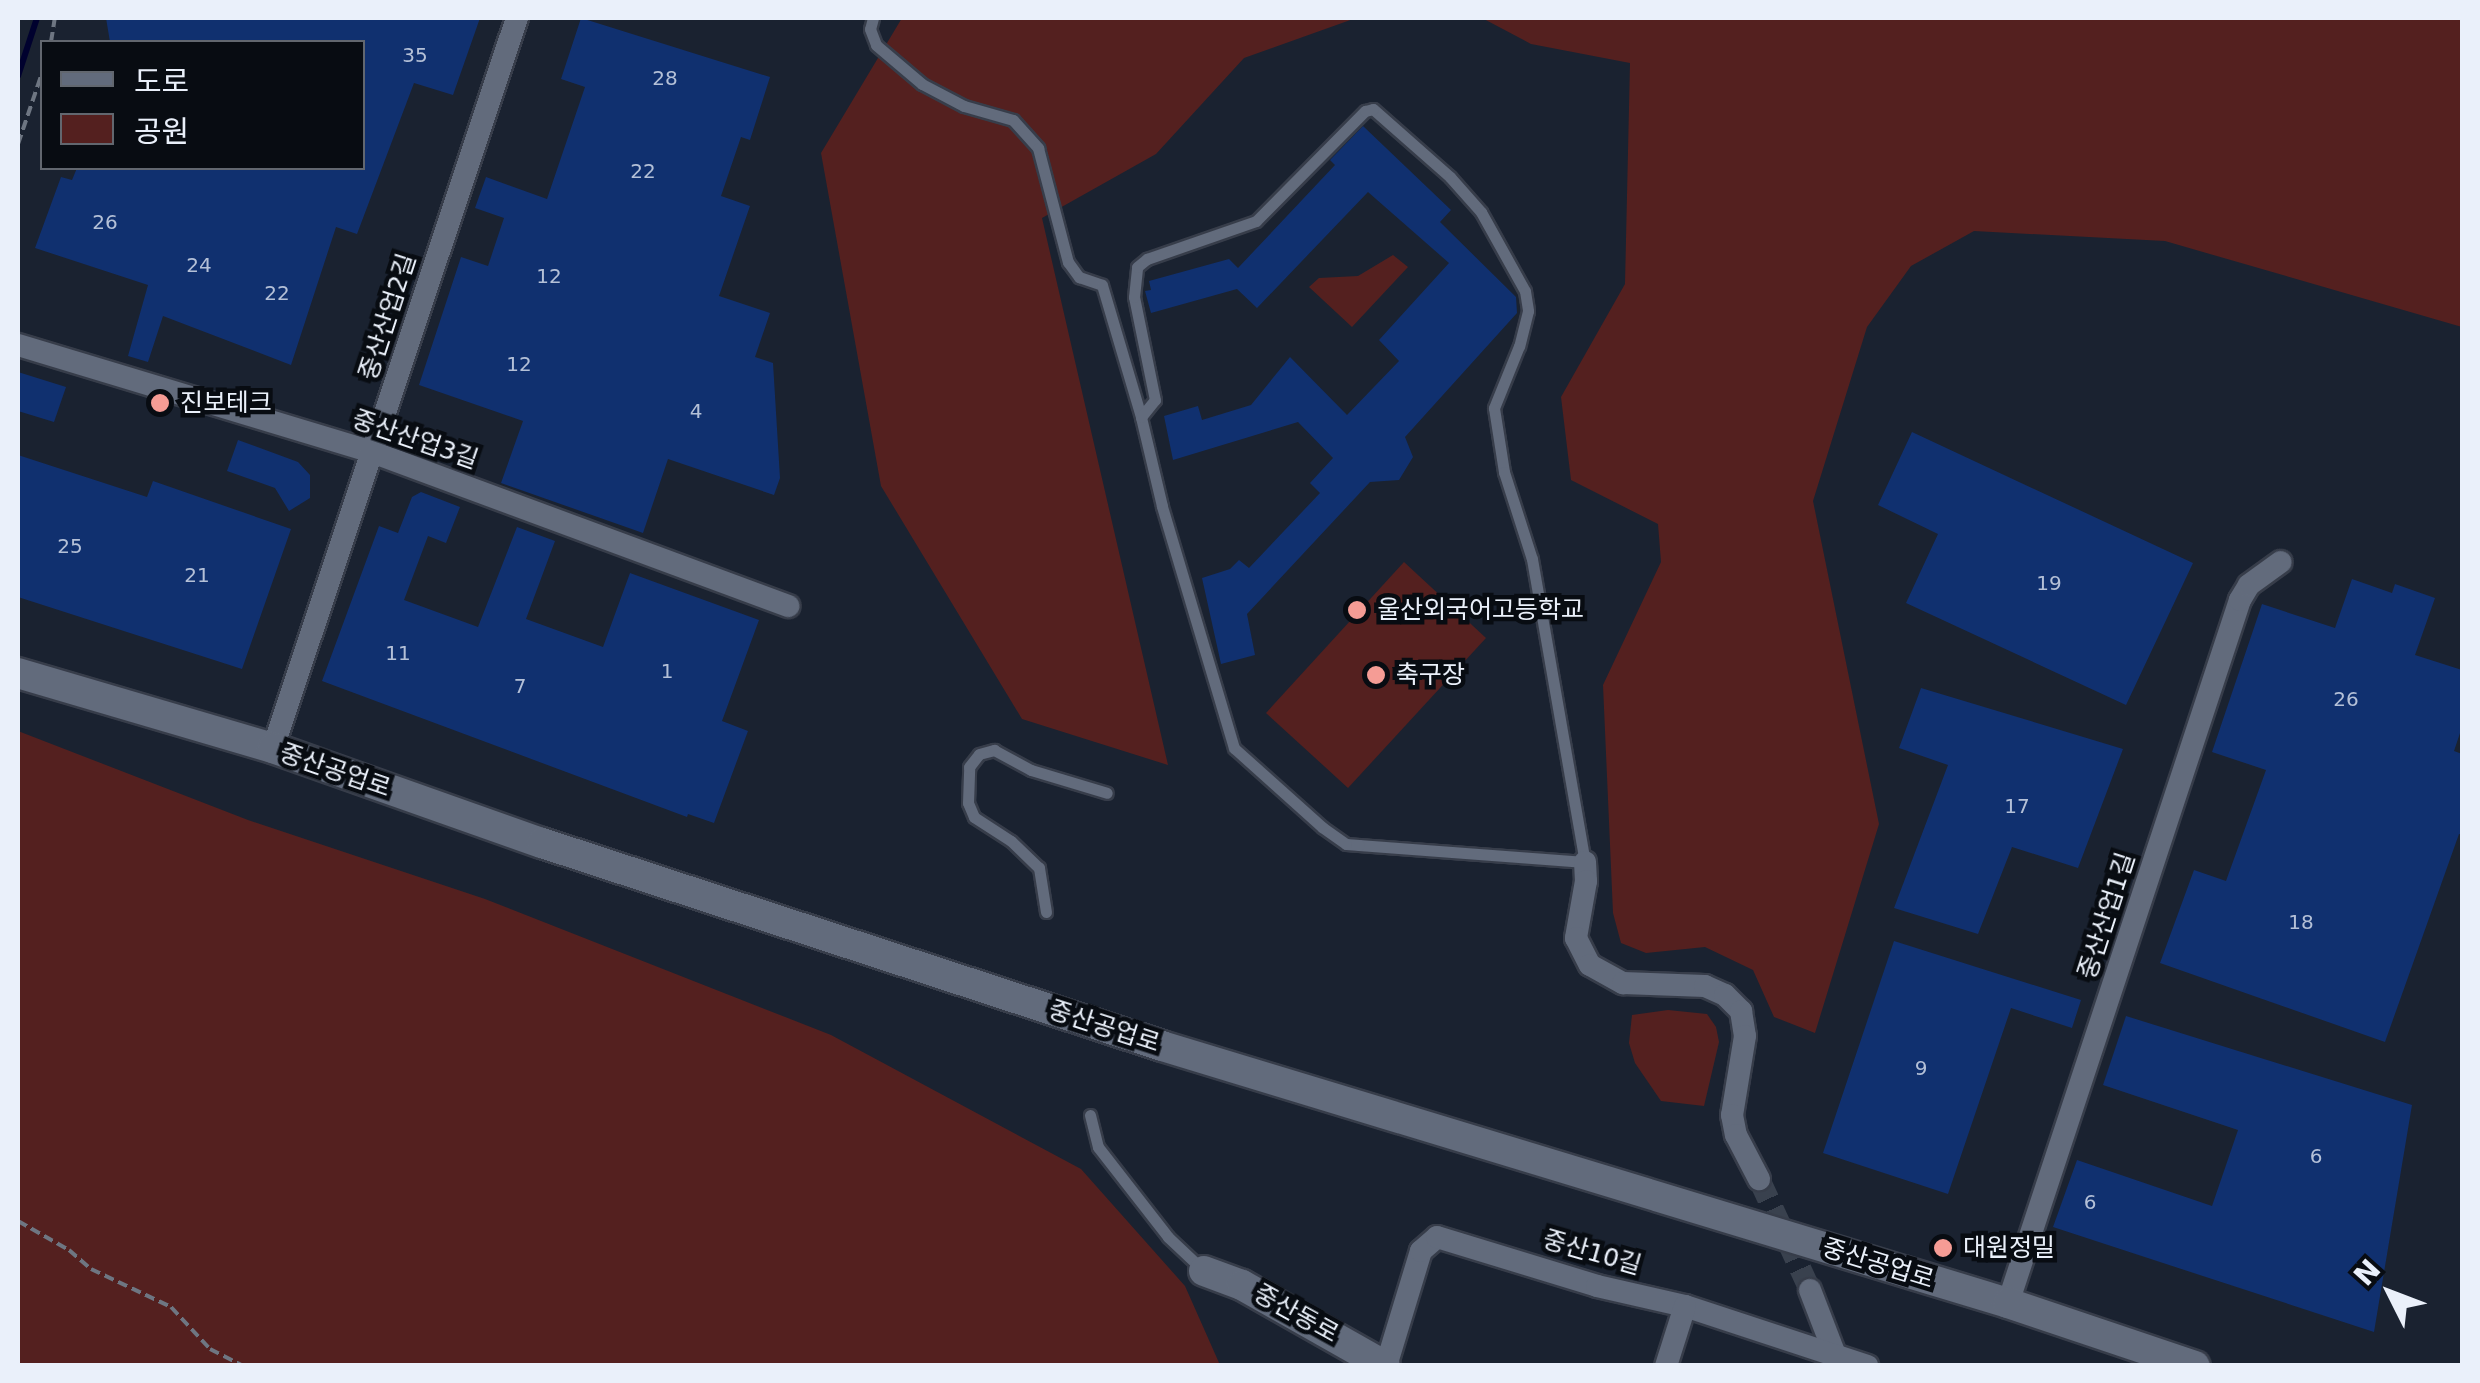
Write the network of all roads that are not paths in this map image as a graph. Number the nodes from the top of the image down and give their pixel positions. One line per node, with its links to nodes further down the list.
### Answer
1 (517, 18): 5 (street, 중산산업2길)
2 (873, 18): 4 (lane)
3 (18, 345): 5 (street, 중산산업3길)
4 (1141, 417): 11 (lane); 11 (lane)
5 (372, 452): 7 (street, 중산산업3길); 9 (street, 중산산업2길)
6 (2281, 562): 17 (street, 중산산업1길)
7 (788, 606)
8 (18, 673): 9 (street, 중산공업로)
9 (272, 748): 17 (street, 중산공업로)
10 (1107, 794): 12 (lane)
11 (1585, 862): 14 (street)
12 (1046, 912)
13 (1090, 1115): 15 (lane)
14 (1759, 1180)
15 (1204, 1270): 20 (street, 중산동로)
16 (1810, 1290): 19 (street)
17 (2008, 1304): 23 (street, 중산공업로)
18 (1685, 1306): 19 (street, 중산10길); 20 (street, 중산10길); 21 (street)
19 (1838, 1361): 22 (street, 중산10길)
20 (1386, 1366)
21 (1666, 1366)
22 (1867, 1366)
23 (2195, 1366)

